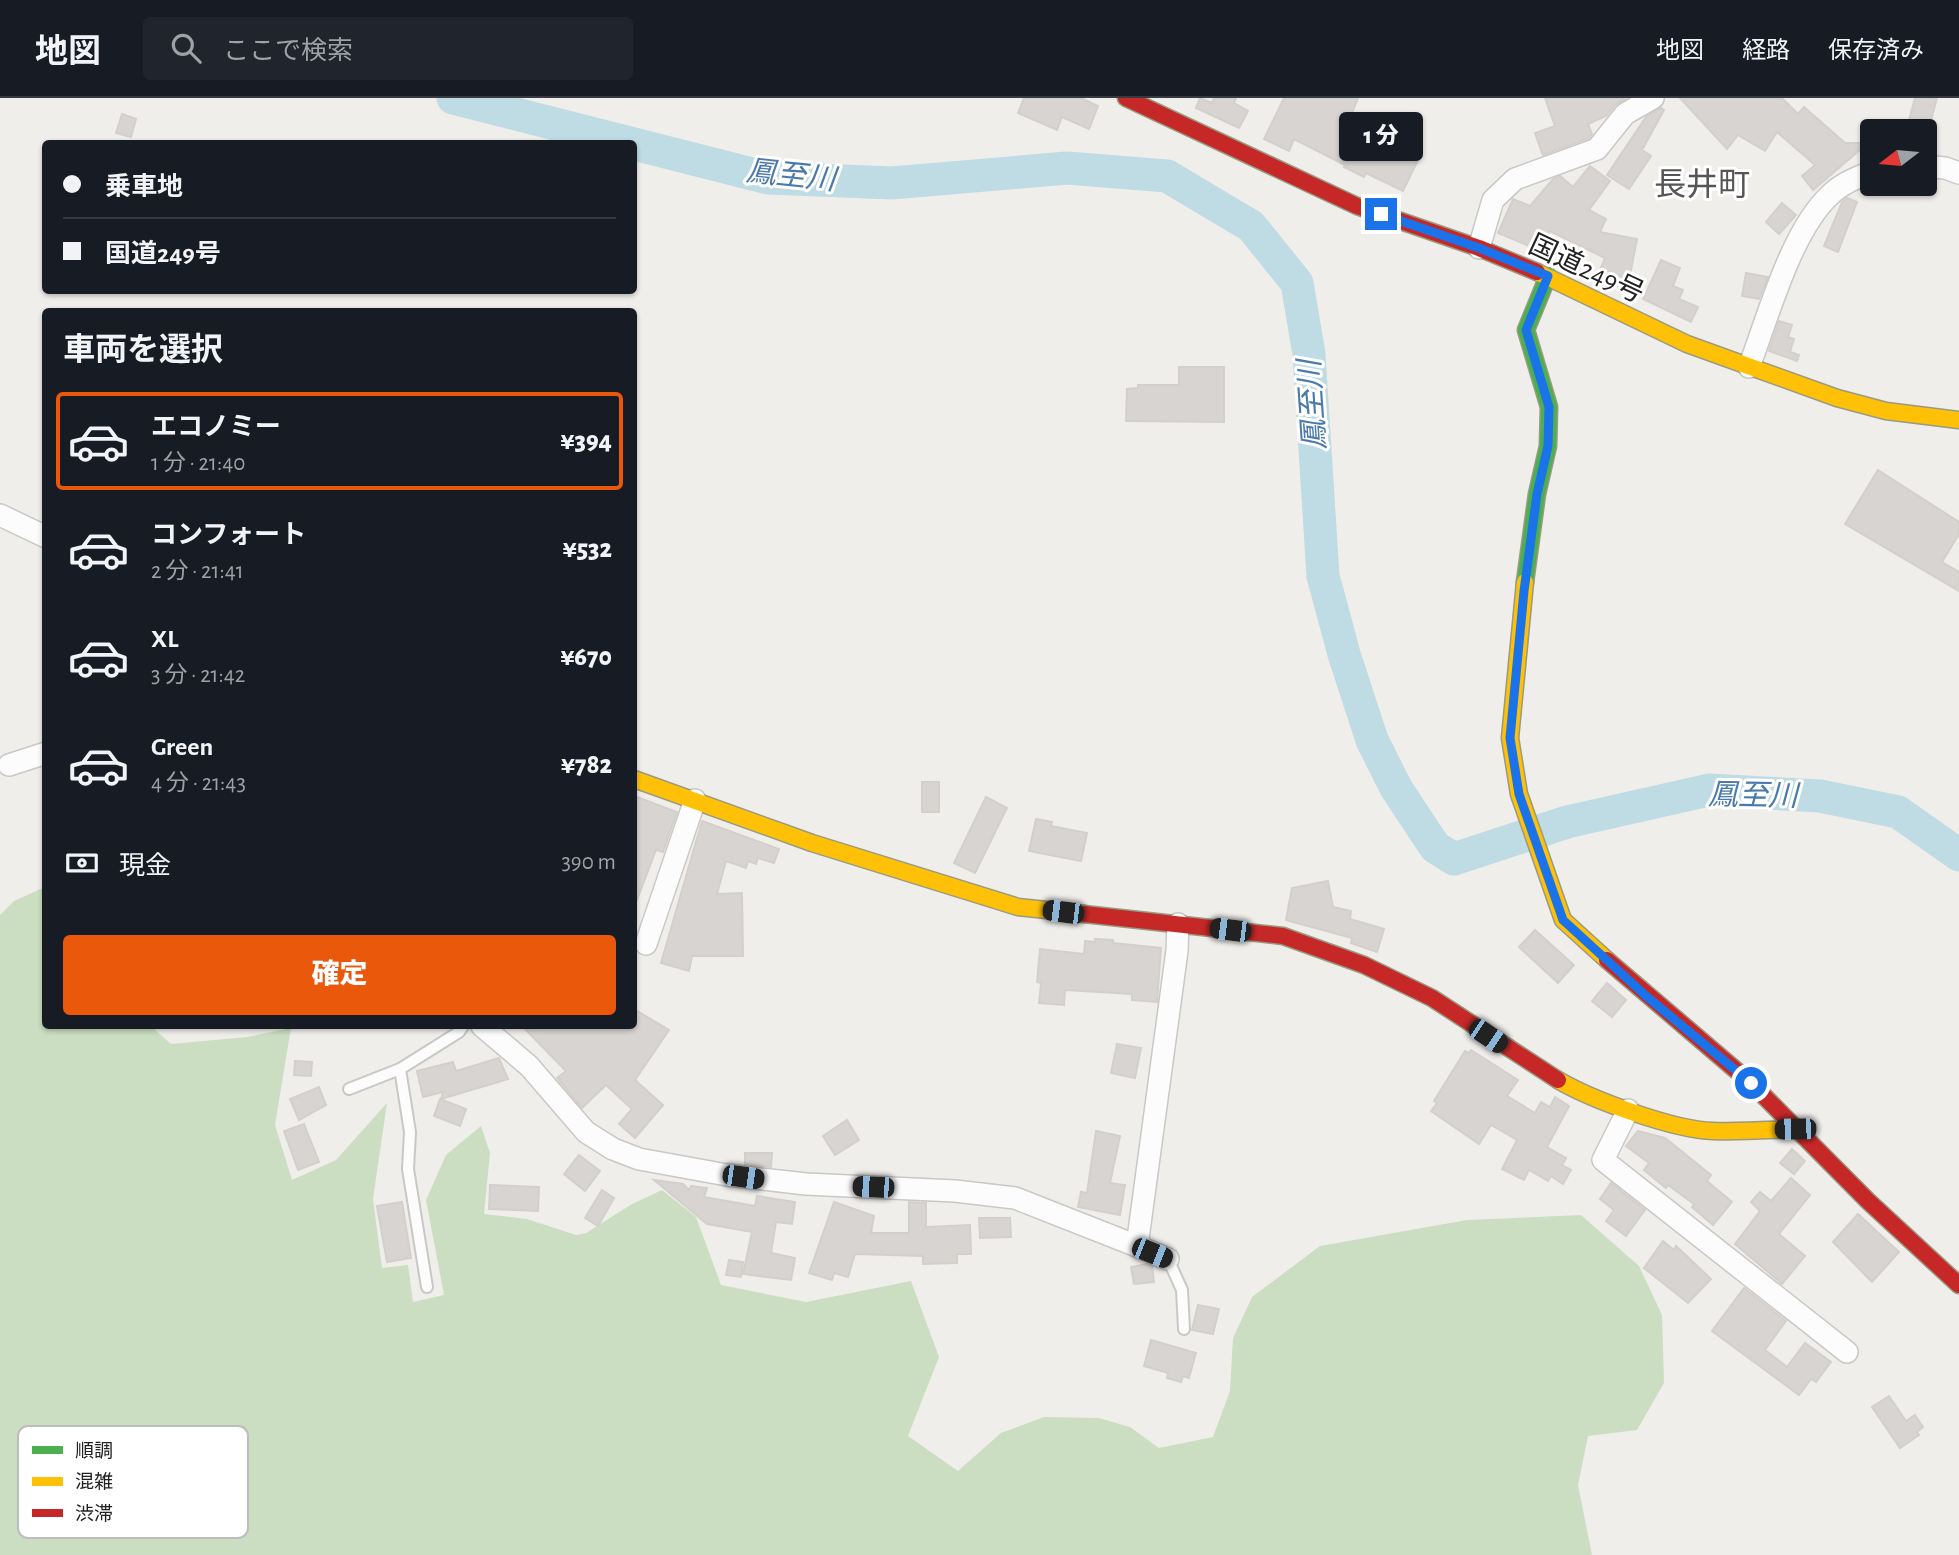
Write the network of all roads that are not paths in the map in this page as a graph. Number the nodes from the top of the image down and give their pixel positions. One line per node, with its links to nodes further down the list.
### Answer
1 (1126, 98): 6 (main road, 国道249号)
2 (1653, 98): 6 (street)
3 (1937, 167): 4 (street)
4 (1959, 173)
5 (1860, 176): 8 (street)
6 (1479, 248): 7 (main road, 国道249号)
7 (1548, 276): 8 (main road, 国道249号); 23 (main road)
8 (1749, 367): 9 (main road, 国道249号)
9 (1959, 420)
10 (0, 515): 11 (street)
11 (42, 535)
12 (42, 754): 13 (street)
13 (9, 765)
14 (637, 780): 15 (main road)
15 (695, 800): 16 (main road); 17 (street)
16 (1178, 924): 22 (main road); 24 (street)
17 (646, 944)
18 (461, 1029): 20 (lane)
19 (486, 1029): 24 (street)
20 (400, 1069): 21 (lane); 27 (lane)
21 (349, 1089)
22 (1628, 1110): 23 (main road); 29 (street)
23 (1795, 1129): 26 (main road)
24 (1137, 1247): 25 (street)
25 (1168, 1259): 28 (lane)
26 (1959, 1285)
27 (427, 1287)
28 (1184, 1329)
29 (1847, 1352)

